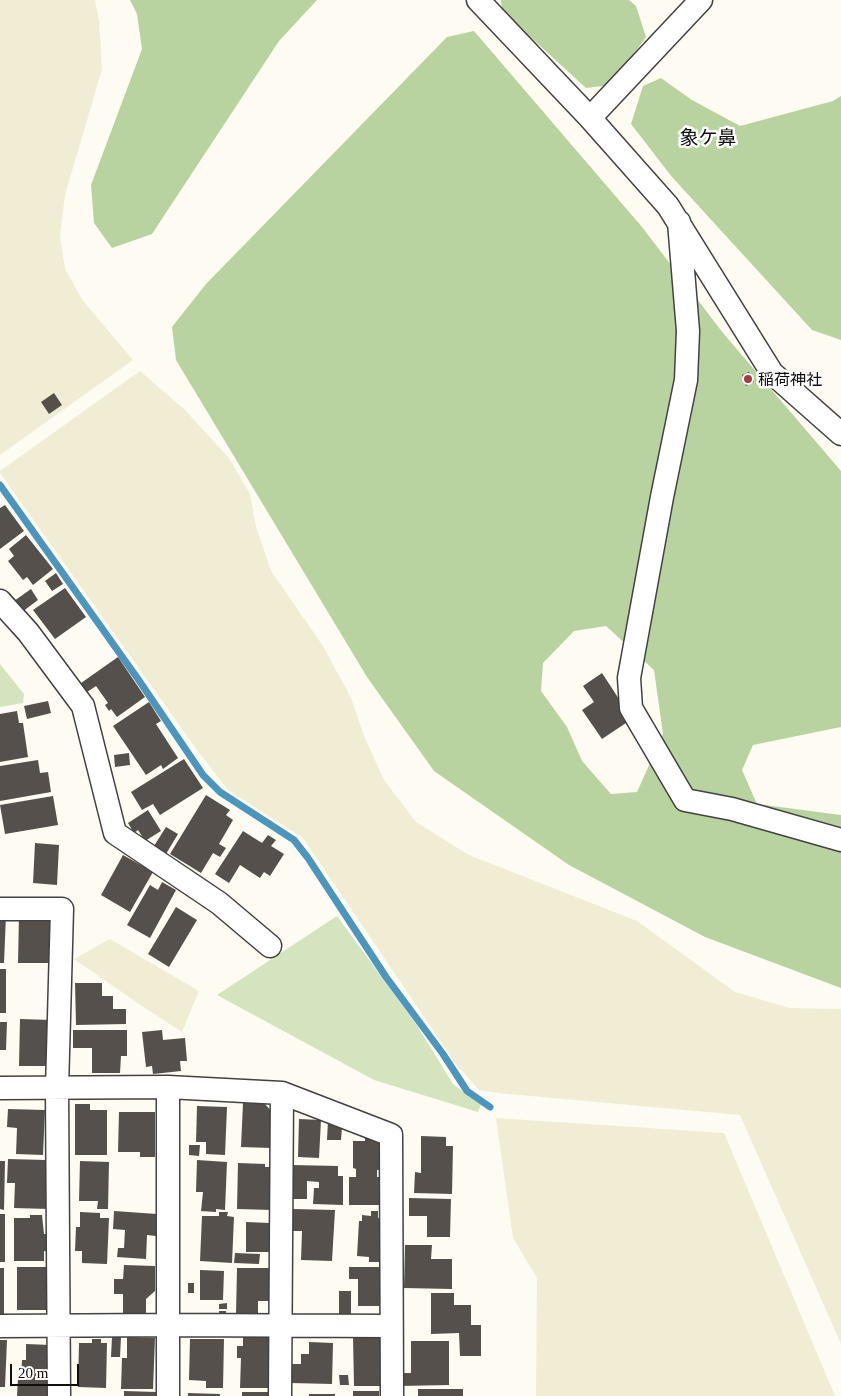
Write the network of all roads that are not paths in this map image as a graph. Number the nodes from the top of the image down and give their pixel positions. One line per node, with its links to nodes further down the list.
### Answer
1 (478, 0): 3 (street)
2 (702, 0): 3 (street)
3 (590, 118): 4 (street)
4 (679, 222): 5 (street); 7 (street)
5 (841, 434)
6 (0, 602): 9 (street)
7 (841, 840)
8 (0, 908): 12 (street)
9 (270, 946)
10 (168, 1087): 12 (street); 13 (street); 14 (street)
11 (0, 1088): 12 (street)
12 (57, 1089): 16 (street)
13 (282, 1093): 17 (street); 18 (street)
14 (168, 1325): 16 (street); 17 (street); 20 (street)
15 (0, 1326): 16 (street)
16 (58, 1326): 19 (street)
17 (279, 1326): 18 (street); 21 (street)
18 (391, 1326): 22 (street)
19 (59, 1396)
20 (168, 1396)
21 (280, 1396)
22 (392, 1396)

